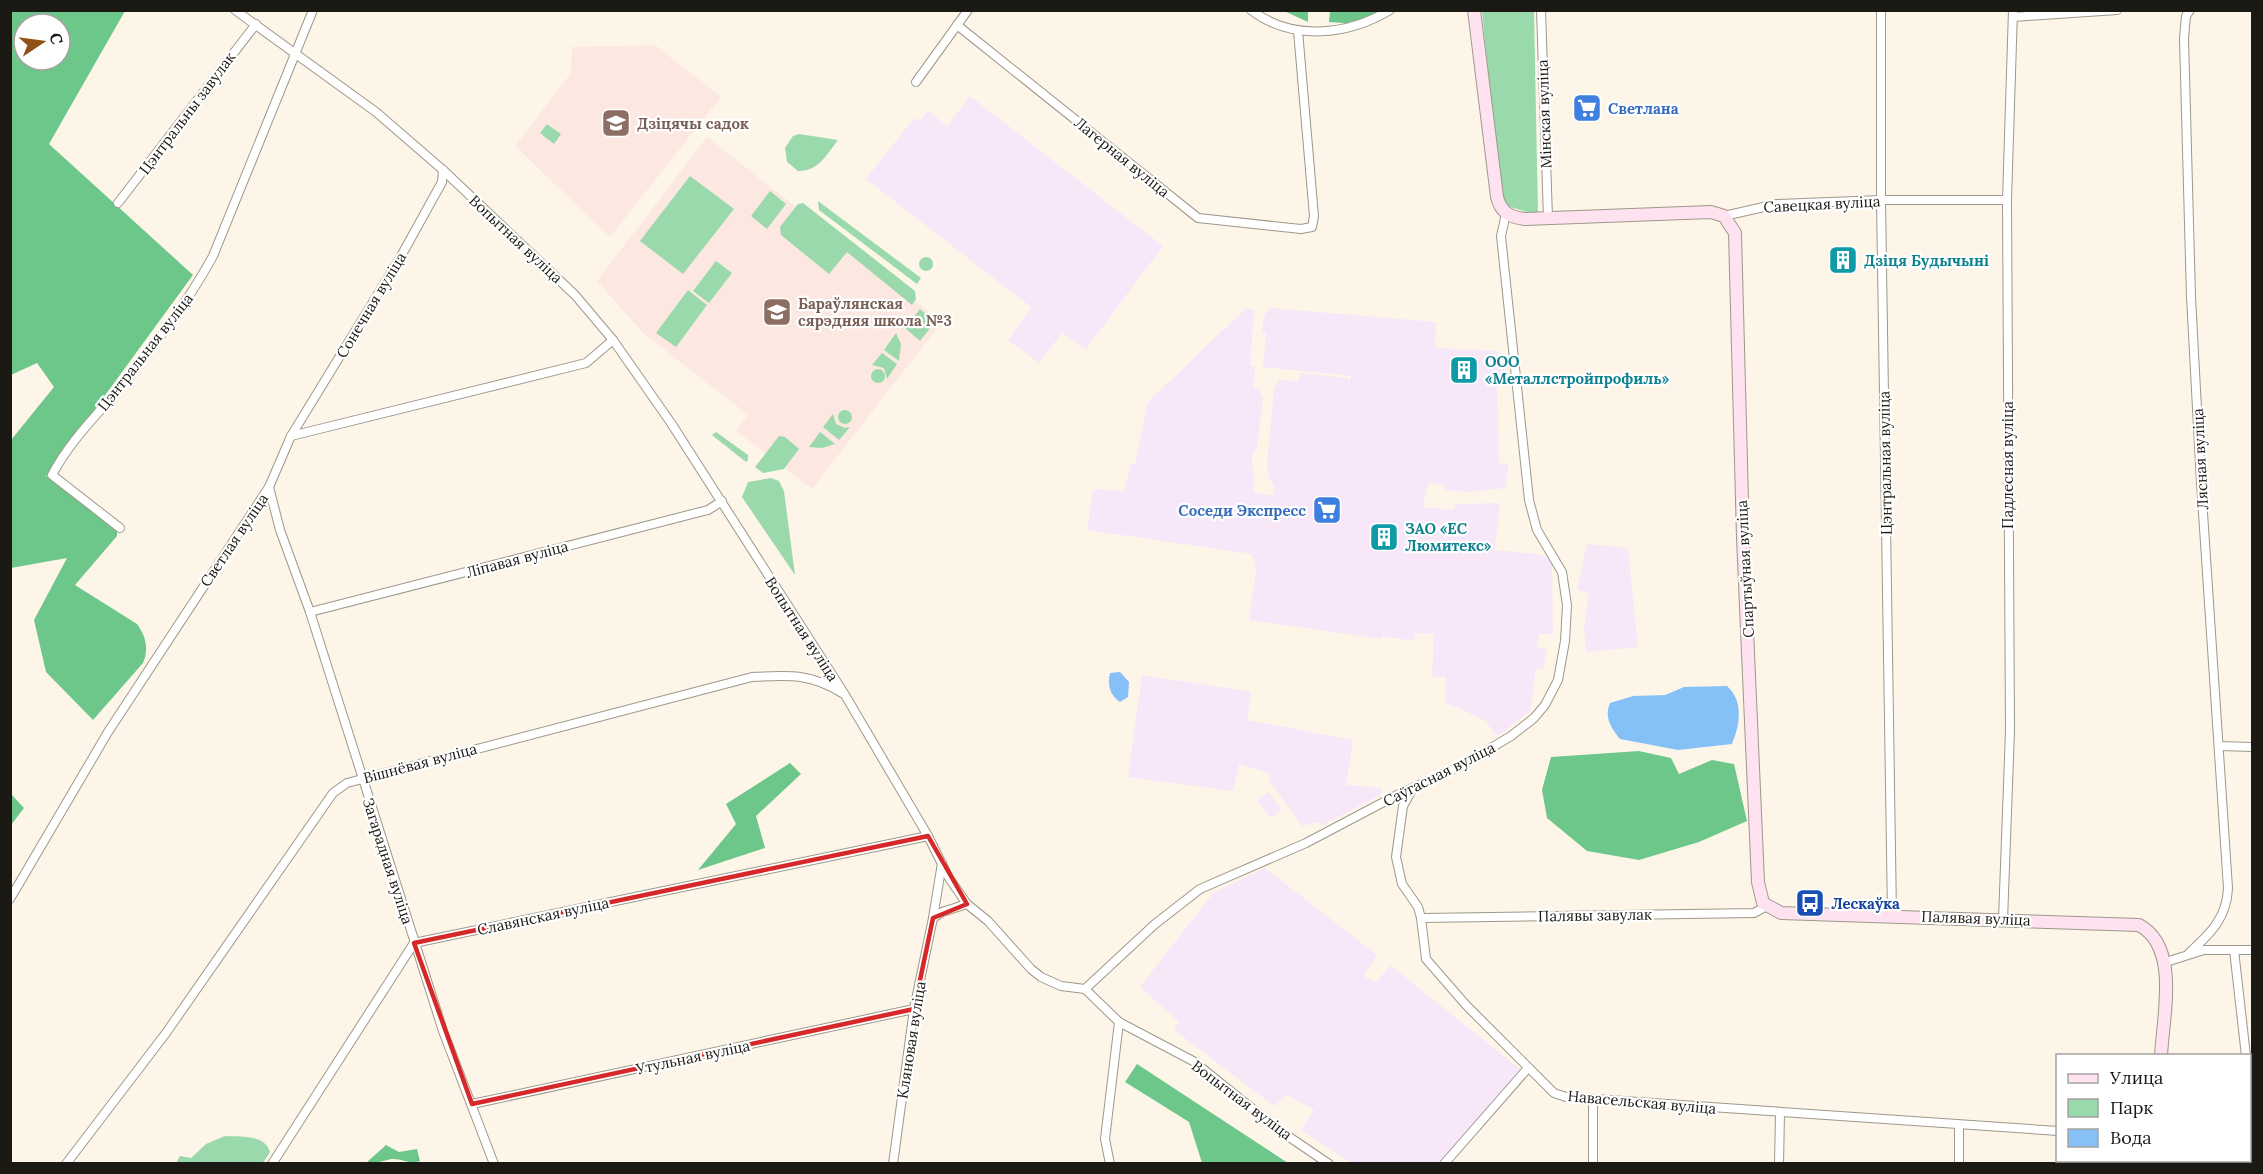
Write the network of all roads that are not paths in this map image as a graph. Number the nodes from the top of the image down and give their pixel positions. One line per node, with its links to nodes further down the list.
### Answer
1 (235, 10): 12 (street)
2 (313, 10): 15 (street, Цэнтральная вуліца)
3 (1251, 10): 14 (street)
4 (1390, 10): 14 (street)
5 (1474, 10): 21 (main road)
6 (1541, 10): 23 (street, Мінская вуліца)
7 (1881, 10): 18 (street, Цэнтральная вуліца)
8 (2117, 10): 11 (street)
9 (2190, 10): 31 (street, Лясная вуліца)
10 (963, 12): 13 (street)
11 (2013, 14): 19 (street, Падлесная вуліца)
12 (256, 24): 15 (street); 20 (street, Цэнтральны завулак)
13 (957, 25): 14 (street, Лагерная вуліца); 16 (street)
14 (1298, 31)
15 (296, 54): 17 (street, Вопытная вуліца); 28 (street, Цэнтральная вуліца)
16 (916, 82)
17 (443, 170): 24 (street, Вопытная вуліца); 25 (street, Сонечная вуліца)
18 (1881, 200): 19 (street, Савецкая вуліца); 22 (street, Савецкая вуліца); 40 (street, Цэнтральная вуліца)
19 (2007, 200): 43 (street, Падлесная вуліца)
20 (118, 203)
21 (1503, 210): 23 (main road, Савецкая вуліца); 34 (street, Саўгасная вуліца)
22 (1724, 216): 23 (main road, Савецкая вуліца); 39 (main road, Спартыўная вуліца)
23 (1548, 218)
24 (614, 340): 25 (street); 27 (street, Вопытная вуліца)
25 (291, 436): 26 (street, Светлая вуліца)
26 (269, 487): 29 (street, Загарадная вуліца); 37 (street, Светлая вуліца)
27 (722, 501): 29 (street, Ліпавая вуліца); 30 (street, Вопытная вуліца)
28 (120, 528)
29 (310, 612): 33 (street, Загарадная вуліца)
30 (845, 695): 33 (street, Вішнёвая вуліца); 35 (street, Вопытная вуліца)
31 (2219, 746): 32 (street); 47 (street, Лясная вуліца)
32 (2253, 747)
33 (361, 778): 44 (street, Загарадная вуліца); 62 (street, Вішнёвая вуліца)
34 (1413, 790): 42 (street, Навасельская вуліца); 49 (street, Саўгасная вуліца)
35 (928, 836): 36 (street, Вопытная вуліца); 44 (street, Славянская вуліца)
36 (942, 863): 38 (street, Вопытная вуліца); 41 (street, Кляновая вуліца)
37 (10, 900)
38 (967, 904): 41 (street); 49 (street, Вопытная вуліца)
39 (1767, 906): 40 (main road, Палявая вуліца); 42 (street, Палявы завулак)
40 (1892, 915): 43 (main road, Палявая вуліца)
41 (933, 918): 50 (street, Кляновая вуліца)
42 (1421, 918): 54 (street, Навасельская вуліца)
43 (2003, 920): 48 (main road, Палявая вуліца)
44 (414, 943): 57 (street, Загарадная вуліца); 63 (street)
45 (2234, 950): 46 (street); 47 (street); 53 (street)
46 (2253, 950)
47 (2189, 953): 48 (street)
48 (2166, 962): 52 (main road)
49 (1085, 989): 51 (street, Вопытная вуліца)
50 (914, 1009): 57 (street, Утульная вуліца); 65 (street, Кляновая вуліца)
51 (1119, 1022): 66 (street); 67 (street, Вопытная вуліца)
52 (2161, 1054)
53 (2246, 1054)
54 (1528, 1068): 56 (street, Навасельская вуліца); 68 (street)
55 (2251, 1098): 59 (street)
56 (1593, 1099): 58 (street, Навасельская вуліца); 69 (street)
57 (472, 1104): 64 (street, Загарадная вуліца)
58 (1780, 1113): 60 (street, Навасельская вуліца); 70 (street)
59 (2253, 1117)
60 (1959, 1125): 61 (street, Навасельская вуліца); 71 (street)
61 (2056, 1131)
62 (66, 1164)
63 (272, 1164)
64 (494, 1164)
65 (893, 1164)
66 (1110, 1164)
67 (1329, 1164)
68 (1444, 1164)
69 (1593, 1164)
70 (1779, 1164)
71 (1959, 1164)

